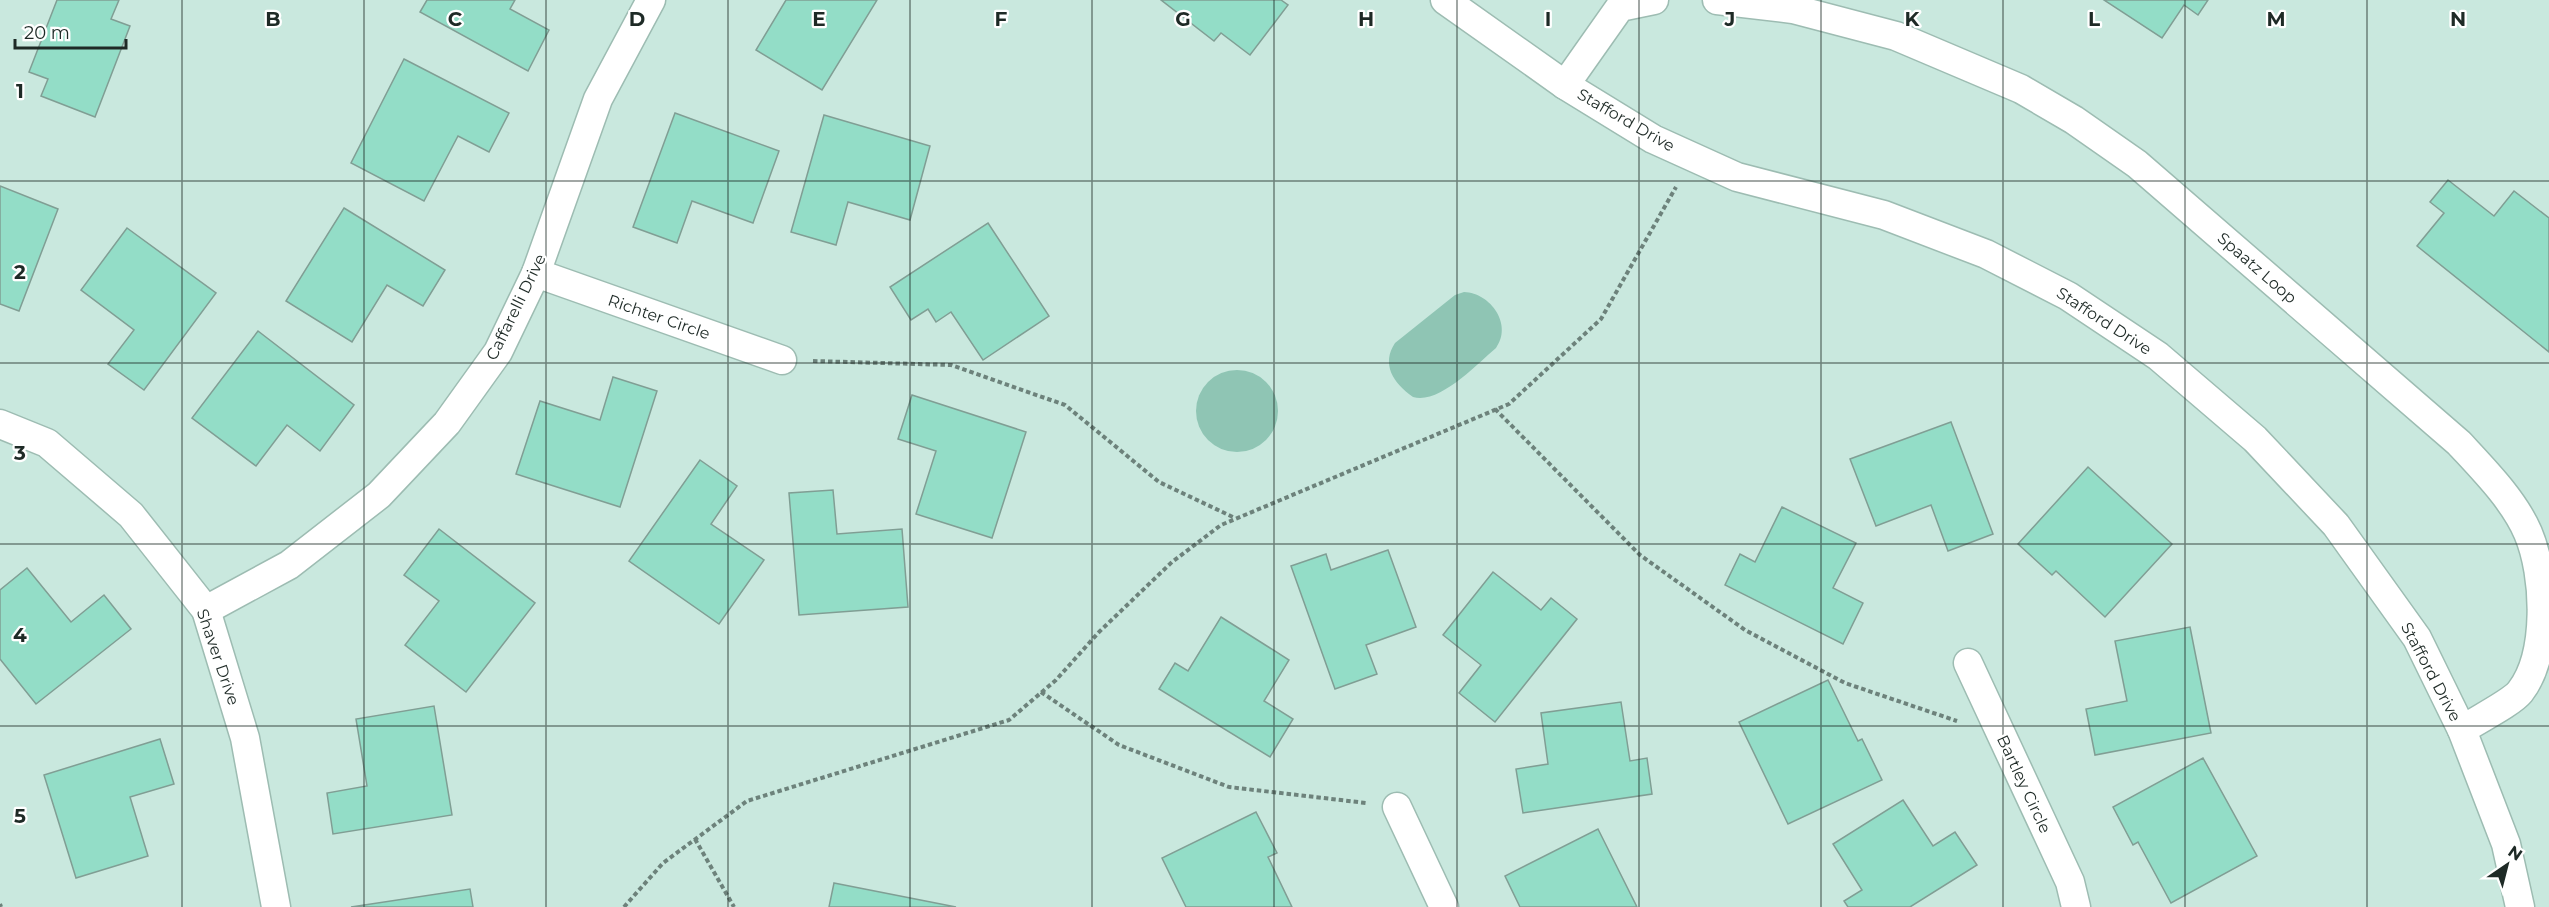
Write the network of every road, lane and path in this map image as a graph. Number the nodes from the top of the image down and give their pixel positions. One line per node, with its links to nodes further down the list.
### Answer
1 (651, 0): 7 (street, Caffarelli Drive)
2 (1445, 0): 5 (street, Stafford Drive)
3 (1653, 0): 5 (street)
4 (1717, 0): 15 (street, Spaatz Loop)
5 (1565, 85): 6 (street, Stafford Drive)
6 (1694, 157): 9 (path); 15 (street, Stafford Drive)
7 (536, 273): 8 (street, Richter Circle); 12 (street, Caffarelli Drive)
8 (782, 360): 11 (path)
9 (1495, 409): 11 (path); 16 (path)
10 (0, 424): 12 (street, Shaver Drive)
11 (1235, 518): 14 (path)
12 (206, 610): 19 (street, Shaver Drive)
13 (1968, 663): 16 (street, Bartley Circle)
14 (1041, 692): 17 (path); 18 (path)
15 (2462, 730): 24 (street, Stafford Drive)
16 (2001, 736): 23 (street, Bartley Circle)
17 (1397, 807): 22 (street)
18 (695, 839): 20 (path); 21 (path)
19 (276, 907)
20 (624, 907)
21 (734, 907)
22 (1444, 907)
23 (2076, 907)
24 (2520, 907)

